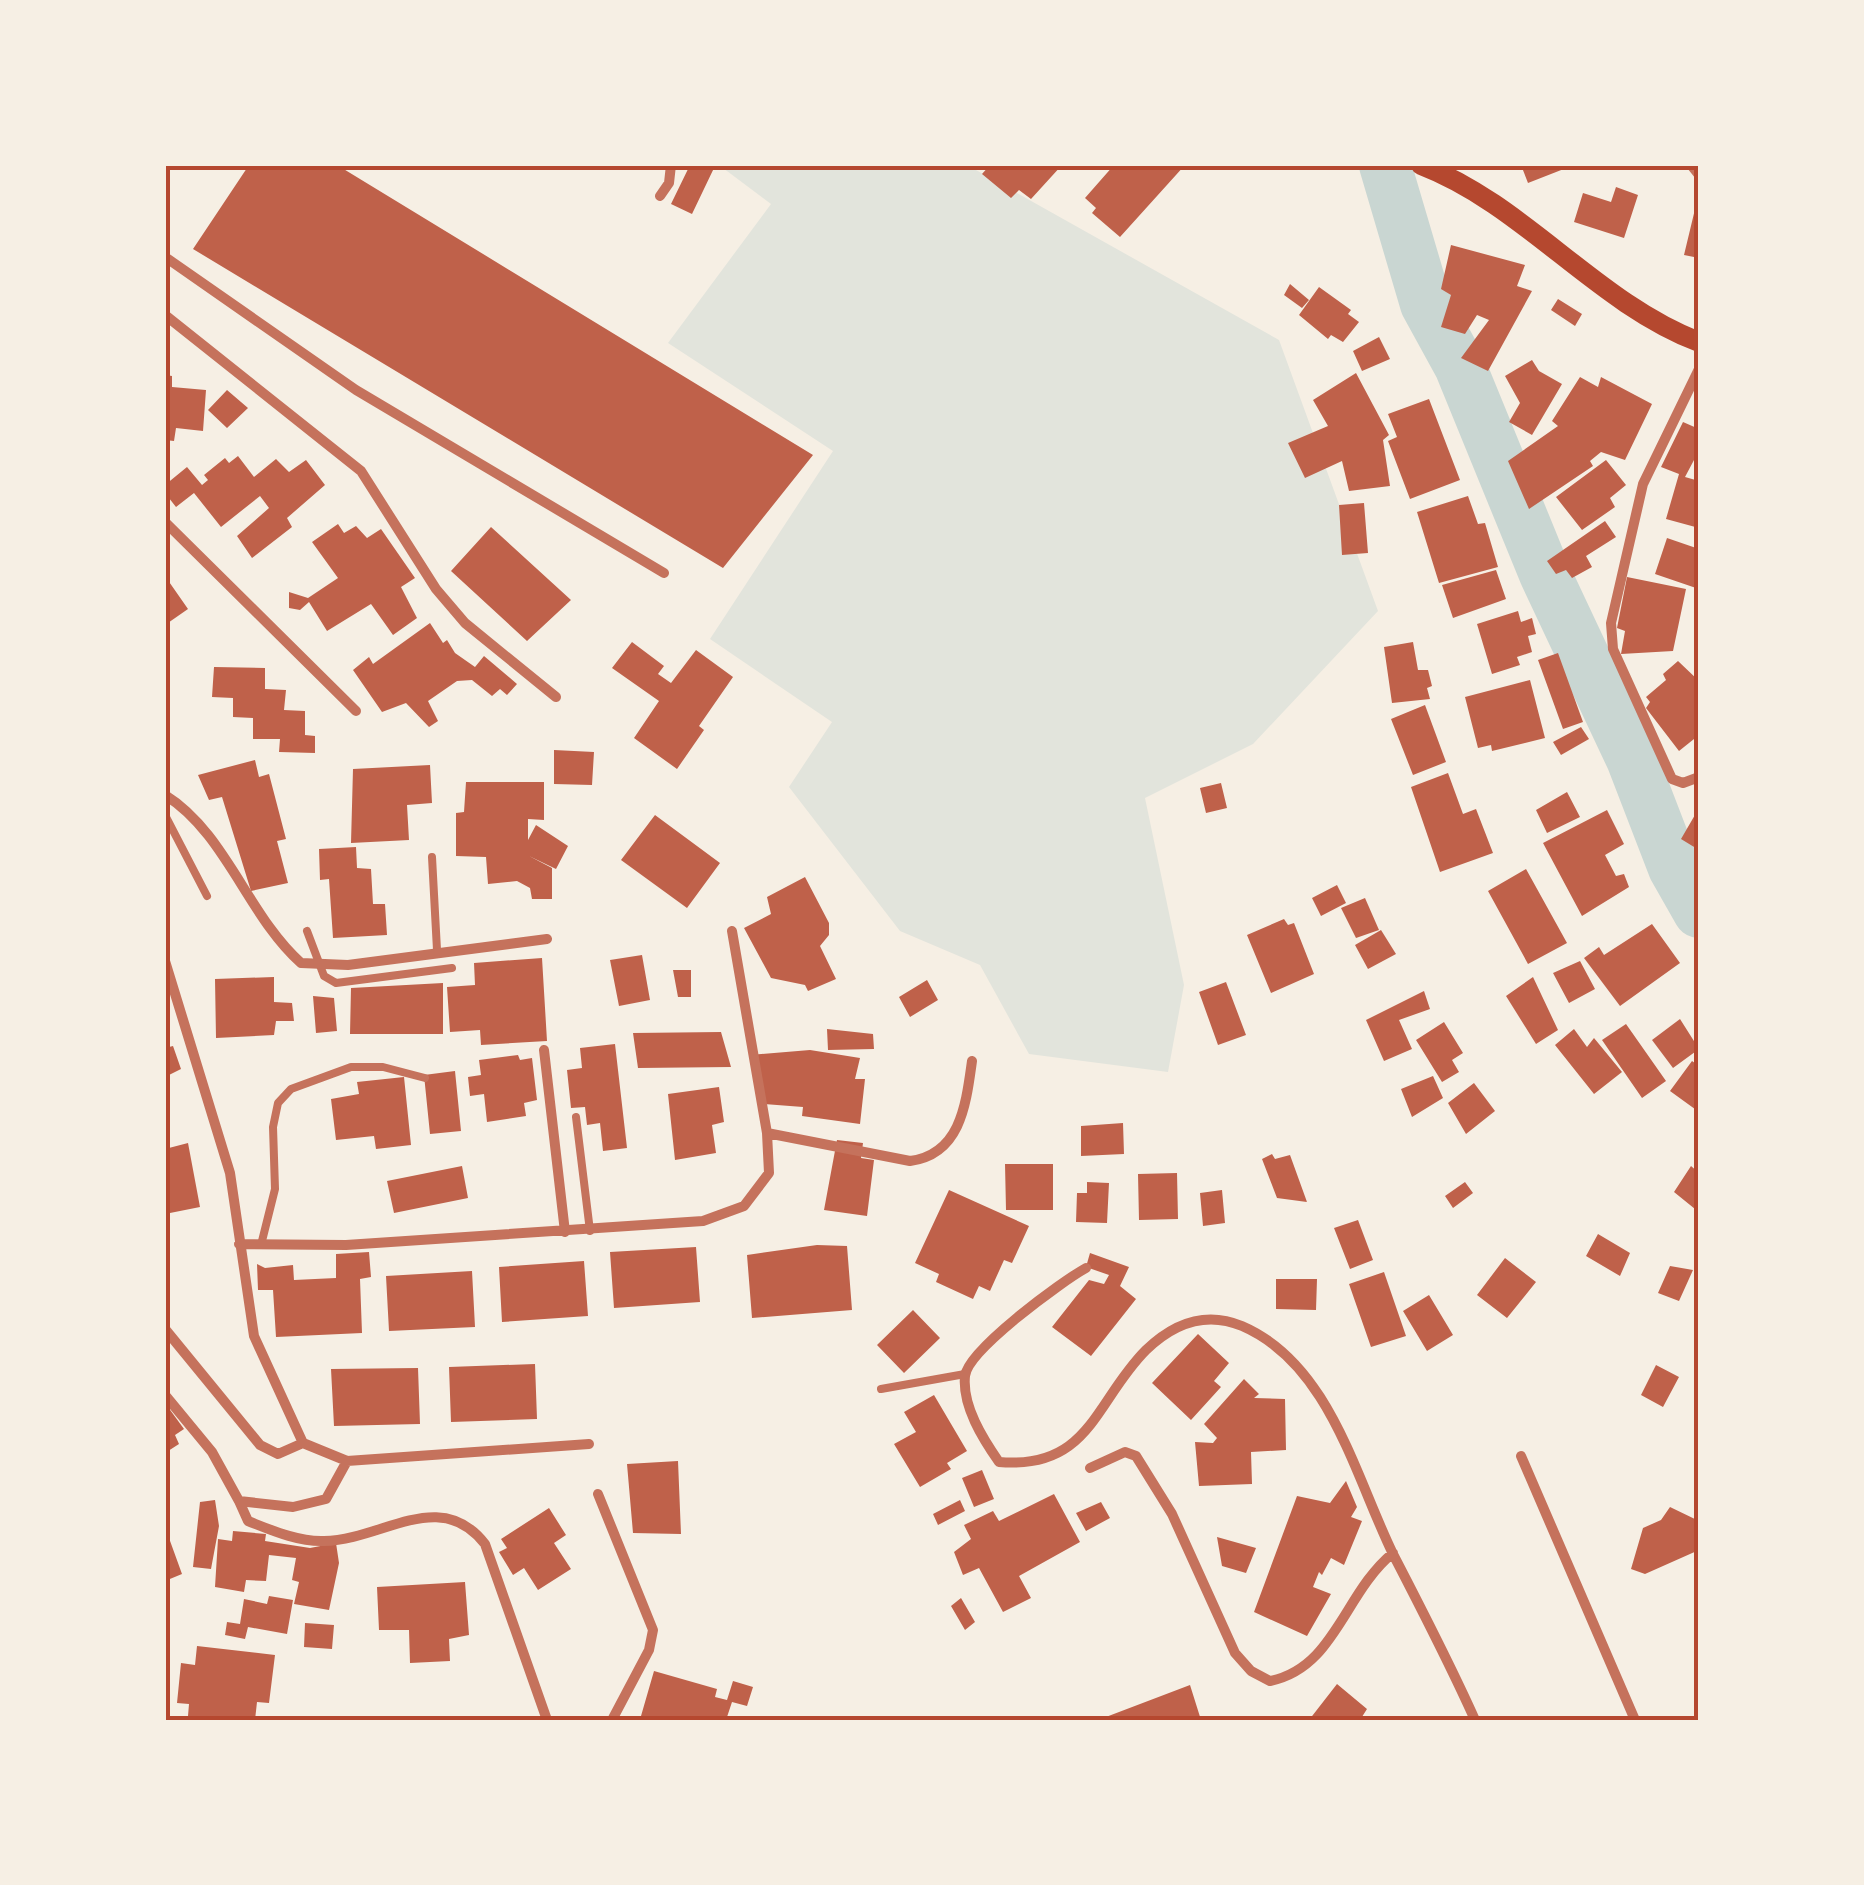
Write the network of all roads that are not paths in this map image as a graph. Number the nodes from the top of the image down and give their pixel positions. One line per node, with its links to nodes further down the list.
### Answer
1 (670, 165): 5 (street)
2 (1691, 165): 4 (street)
3 (1431, 167): 8 (main road)
4 (1699, 175)
5 (660, 196)
6 (165, 257): 11 (street)
7 (165, 315): 12 (street)
8 (1699, 342)
9 (1699, 369): 14 (street)
10 (165, 522): 13 (street)
11 (664, 574)
12 (556, 697)
13 (356, 712)
14 (1699, 777)
15 (165, 794): 24 (street)
16 (165, 815): 18 (lane)
17 (432, 857): 22 (lane)
18 (207, 896)
19 (306, 931): 24 (lane)
20 (732, 931): 30 (street)
21 (547, 939): 22 (street)
22 (437, 950): 24 (street)
23 (165, 961): 33 (street)
24 (319, 966): 25 (lane)
25 (452, 968)
26 (544, 1050): 32 (street)
27 (972, 1061): 30 (street)
28 (425, 1078): 34 (lane)
29 (576, 1118): 31 (lane)
30 (766, 1133): 31 (street)
31 (590, 1231): 32 (street)
32 (565, 1232): 34 (street)
33 (240, 1244): 34 (street); 40 (street)
34 (261, 1245)
35 (1086, 1268): 37 (street)
36 (165, 1329): 40 (street)
37 (965, 1374): 38 (lane); 47 (street)
38 (881, 1389)
39 (165, 1395): 46 (street)
40 (304, 1443): 43 (street)
41 (589, 1444): 43 (street)
42 (1521, 1456): 51 (street)
43 (347, 1461): 46 (street)
44 (1090, 1468): 47 (street)
45 (598, 1494): 49 (street)
46 (238, 1501): 48 (street)
47 (1393, 1553): 50 (street)
48 (547, 1720)
49 (612, 1720)
50 (1475, 1720)
51 (1635, 1720)

